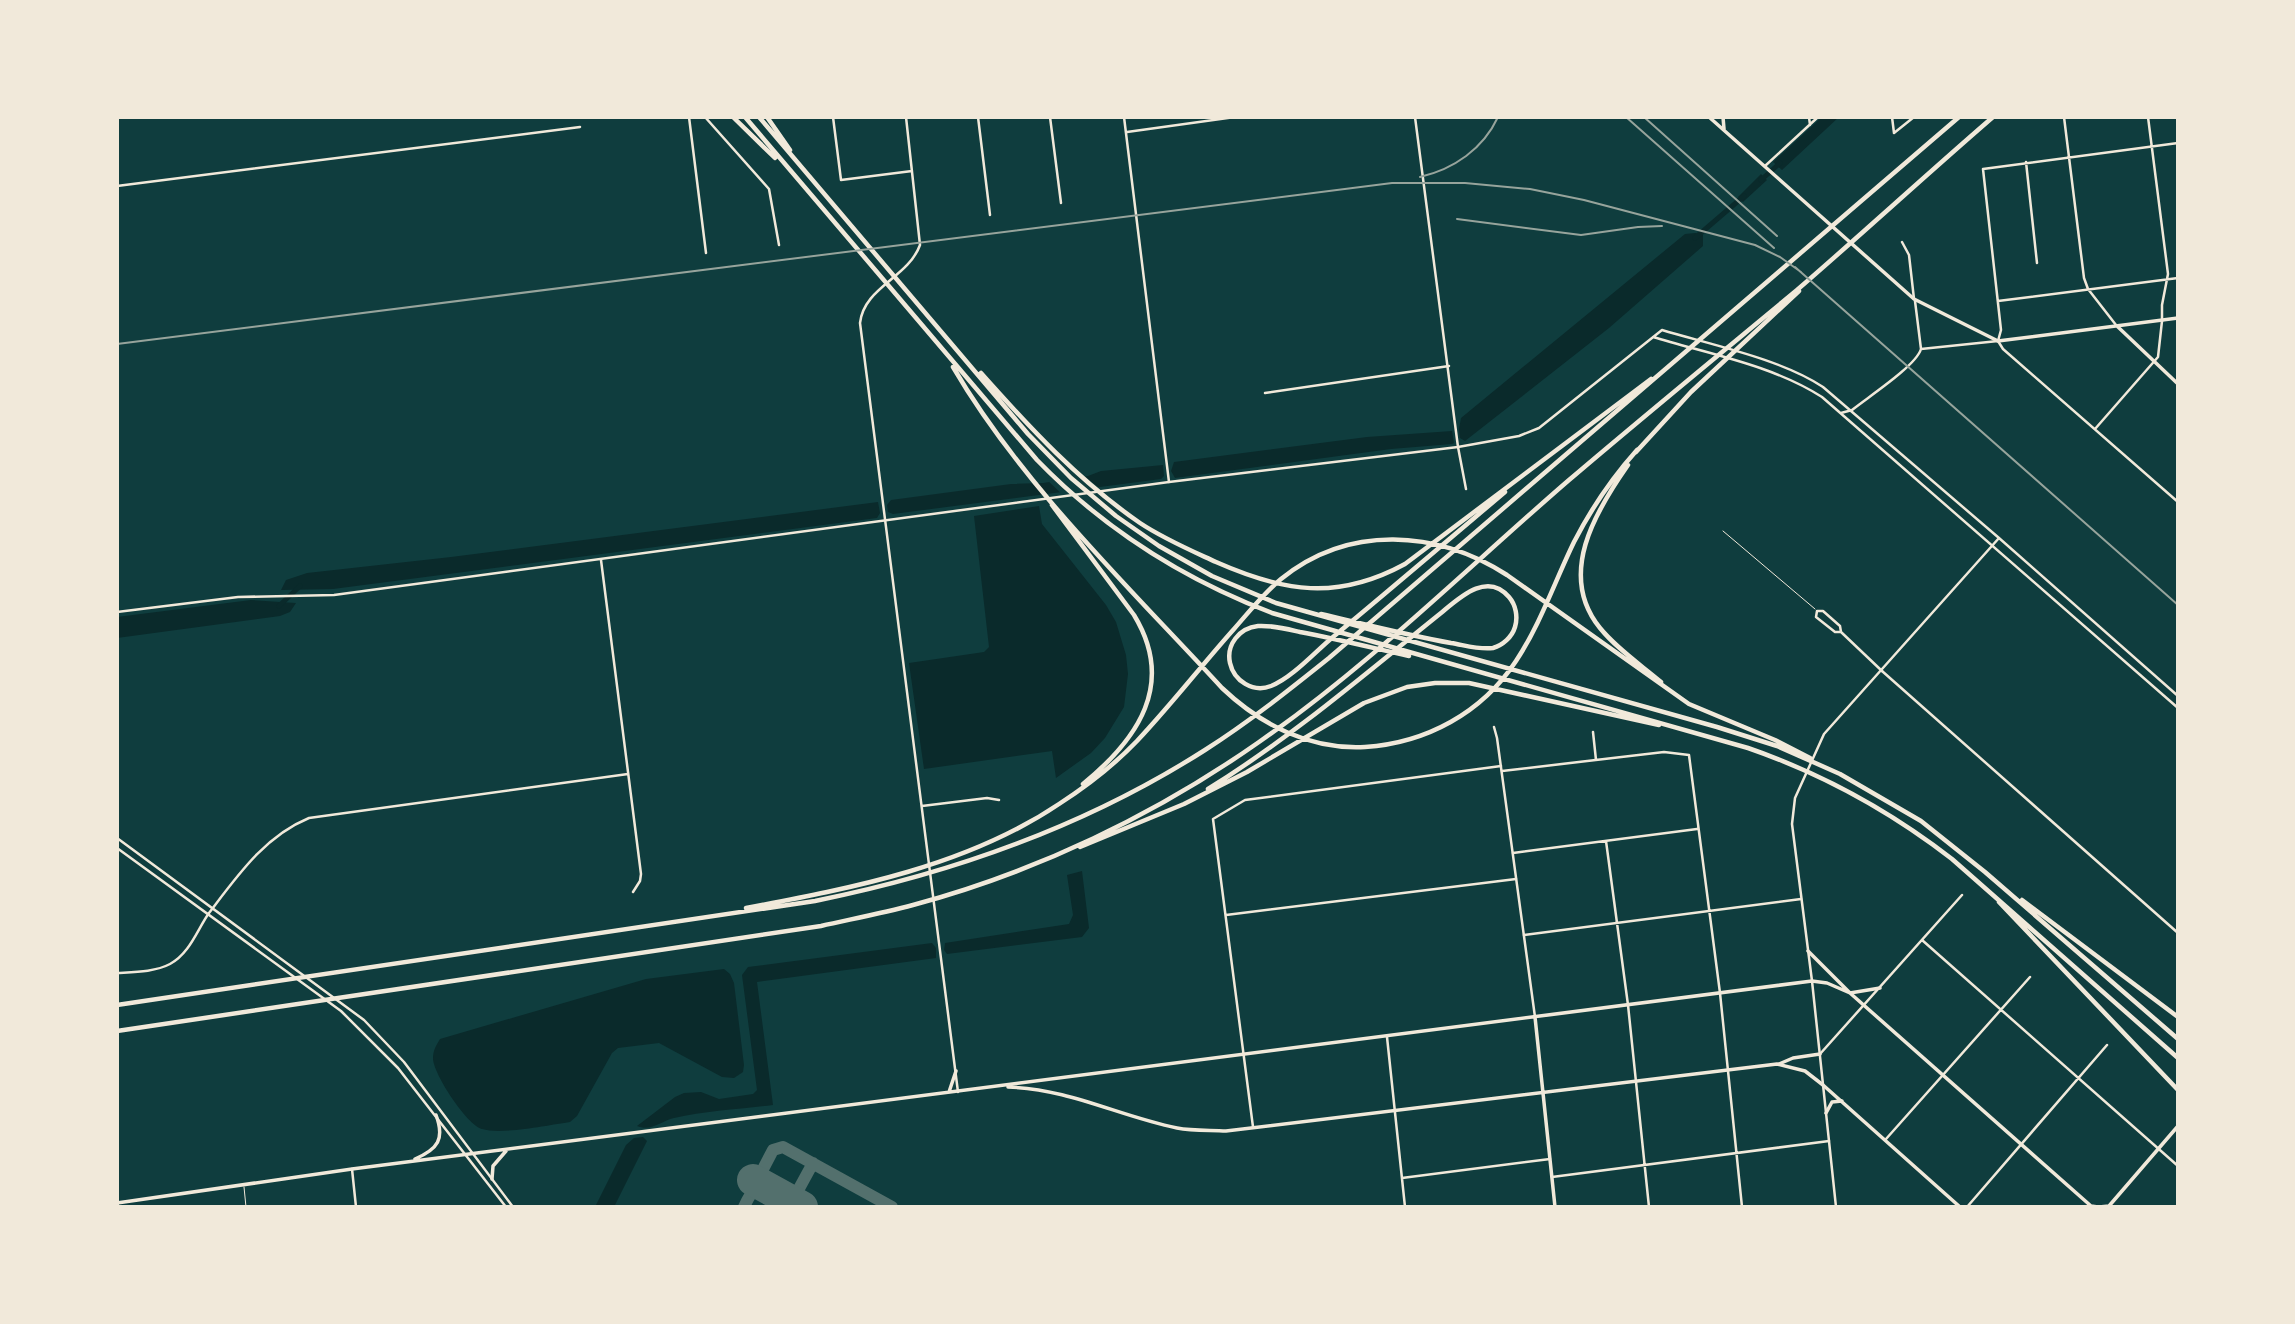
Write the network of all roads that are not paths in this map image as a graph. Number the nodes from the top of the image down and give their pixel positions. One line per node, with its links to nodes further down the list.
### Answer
1 (689, 117): 41 (street)
2 (705, 117): 40 (street)
3 (733, 117): 34 (highway)
4 (745, 117): 34 (highway)
5 (759, 117): 35 (highway)
6 (767, 117): 35 (highway)
7 (833, 117): 33 (street)
8 (906, 117): 33 (street)
9 (978, 117): 38 (street)
10 (1050, 117): 37 (street)
11 (1124, 117): 27 (street)
12 (1235, 117): 27 (street)
13 (1415, 117): 60 (street)
14 (1709, 117): 26 (main road)
15 (1723, 117): 26 (main road)
16 (1809, 117): 24 (street)
17 (1818, 117): 24 (street)
18 (1892, 117): 19 (street)
19 (1914, 117)
20 (1959, 117): 57 (highway)
21 (1993, 117): 46 (highway)
22 (2064, 117): 30 (street)
23 (2148, 117): 29 (street)
24 (1810, 125): 32 (street)
25 (580, 127): 36 (street)
26 (1725, 131): 32 (main road)
27 (1126, 132): 71 (street)
28 (2178, 143): 29 (street)
29 (2152, 146): 30 (street); 44 (street)
30 (2068, 156): 31 (street); 45 (street)
31 (2026, 162): 42 (street); 48 (street)
32 (1765, 166): 47 (main road)
33 (912, 171): 76 (street)
34 (793, 175): 56 (highway)
35 (811, 179): 49 (highway)
36 (117, 186)
37 (1061, 203)
38 (990, 215)
39 (1902, 242): 47 (street)
40 (779, 245)
41 (706, 253)
42 (2037, 263)
43 (2178, 278): 44 (street)
44 (2167, 280): 45 (street); 51 (street)
45 (2088, 289): 48 (street); 52 (street)
46 (1798, 291): 69 (highway); 107 (highway)
47 (1914, 299): 54 (main road); 55 (street)
48 (1998, 301): 54 (street)
49 (928, 316): 70 (highway); 81 (highway)
50 (2178, 318): 51 (main road)
51 (2162, 321): 52 (main road); 59 (street)
52 (2118, 327): 54 (main road); 59 (main road)
53 (1653, 337): 58 (street); 61 (street); 68 (street)
54 (1998, 341): 55 (street); 67 (street)
55 (1921, 349): 64 (street)
56 (946, 355): 75 (highway); 85 (highway)
57 (1680, 358): 70 (highway); 119 (highway)
58 (1766, 362): 61 (street); 64 (street)
59 (2154, 364): 62 (main road); 67 (street)
60 (1449, 366): 63 (street); 68 (street)
61 (1763, 370): 65 (street)
62 (2178, 384)
63 (1265, 393)
64 (1852, 410): 65 (street); 66 (street); 78 (street)
65 (1841, 413): 66 (street)
66 (1847, 418): 79 (street)
67 (2095, 429): 74 (street)
68 (1458, 445): 71 (street); 72 (street)
69 (1637, 450): 75 (highway); 87 (highway)
70 (1554, 452): 85 (highway)
71 (1169, 480): 76 (street)
72 (1466, 489)
73 (2178, 495): 74 (street)
74 (2176, 501)
75 (1062, 516): 101 (highway)
76 (885, 522): 80 (street); 100 (street)
77 (1723, 531): 82 (lane)
78 (1999, 538): 79 (street); 88 (street)
79 (1992, 545): 86 (street); 89 (street)
80 (601, 560): 83 (street); 96 (street)
81 (1276, 603): 97 (highway); 99 (highway)
82 (1817, 611): 84 (street); 84 (street)
83 (117, 612)
84 (1840, 632): 86 (street)
85 (1467, 669): 92 (highway)
86 (1882, 671): 113 (street); 120 (street)
87 (1678, 696): 97 (highway); 101 (highway)
88 (2178, 696)
89 (2178, 708)
90 (1493, 727): 94 (street)
91 (1593, 732): 93 (street)
92 (1713, 738): 99 (highway); 110 (highway)
93 (1596, 760): 95 (street); 102 (street)
94 (1501, 766): 95 (street); 117 (street)
95 (1502, 771): 106 (street)
96 (628, 774): 111 (street); 114 (street)
97 (1840, 774): 108 (highway)
98 (999, 800): 100 (street)
99 (1184, 804): 107 (highway)
100 (922, 806): 144 (street)
101 (1019, 828): 119 (highway)
102 (1699, 829): 104 (street); 115 (street)
103 (117, 838): 114 (street)
104 (1606, 841): 106 (street); 118 (street)
105 (117, 848): 116 (street)
106 (1513, 853): 109 (street)
107 (1030, 865): 136 (highway)
108 (1985, 872): 135 (highway); 138 (highway)
109 (1516, 879): 117 (street); 121 (street)
110 (1976, 879): 142 (highway); 151 (highway)
111 (633, 892)
112 (1962, 895): 122 (street)
113 (1801, 899): 115 (street); 123 (street)
114 (214, 908): 116 (street); 167 (street)
115 (1709, 911): 118 (street); 128 (street)
116 (209, 914): 124 (street); 158 (street)
117 (1226, 915): 141 (street)
118 (1617, 923): 121 (street); 131 (street)
119 (655, 925): 130 (highway)
120 (2178, 933)
121 (1524, 935): 134 (street)
122 (1922, 940): 127 (street); 133 (street)
123 (1808, 951): 126 (street); 129 (main road)
124 (117, 973)
125 (2030, 977): 133 (street)
126 (1812, 981): 128 (main road); 129 (main road); 140 (street)
127 (1880, 988): 129 (main road); 132 (street)
128 (1720, 993): 131 (main road); 145 (street)
129 (1850, 993): 132 (main road)
130 (117, 1005)
131 (1628, 1005): 134 (main road); 148 (street)
132 (1864, 1005): 140 (street); 146 (main road)
133 (2001, 1010): 146 (street); 147 (street)
134 (1535, 1017): 137 (main road); 153 (main road)
135 (2178, 1017)
136 (117, 1031)
137 (1387, 1037): 141 (main road); 156 (street)
138 (2178, 1039)
139 (2107, 1045): 147 (street)
140 (1820, 1054): 143 (main road); 149 (street)
141 (1244, 1055): 150 (main road); 160 (street)
142 (2178, 1058)
143 (1777, 1064): 145 (main road); 149 (main road)
144 (956, 1071): 152 (street); 154 (main road)
145 (1727, 1071): 148 (main road); 166 (street)
146 (1943, 1074): 161 (street); 163 (main road)
147 (2079, 1078): 163 (street); 164 (street)
148 (1636, 1082): 153 (main road); 171 (street)
149 (1823, 1085): 155 (main road); 157 (street)
150 (999, 1086): 152 (main road); 160 (main road)
151 (2178, 1090)
152 (958, 1092): 154 (main road)
153 (1543, 1092): 156 (main road); 169 (main road)
154 (948, 1093): 165 (main road)
155 (1843, 1102): 157 (main road); 161 (main road)
156 (1395, 1111): 160 (main road); 175 (street)
157 (1826, 1113): 162 (street)
158 (436, 1115): 168 (street); 170 (main road)
159 (2178, 1126): 164 (main road)
160 (1253, 1129)
161 (1885, 1139): 189 (main road)
162 (1829, 1141): 166 (street); 188 (street)
163 (2021, 1145): 190 (street); 191 (main road)
164 (2158, 1148): 172 (street); 179 (main road)
165 (508, 1149): 167 (main road); 176 (main road)
166 (1736, 1152): 171 (street); 187 (street)
167 (472, 1154): 168 (main road); 176 (street)
168 (464, 1155): 170 (main road); 182 (street)
169 (1550, 1159): 174 (main road); 175 (street)
170 (410, 1162): 173 (main road)
171 (1644, 1163): 174 (street); 186 (street)
172 (2178, 1166)
173 (352, 1169): 177 (main road); 181 (street)
174 (1552, 1177): 185 (main road)
175 (1402, 1178): 184 (street)
176 (492, 1179): 183 (street)
177 (243, 1184): 178 (main road); 180 (lane)
178 (117, 1203)
179 (2108, 1206): 192 (main road)
180 (246, 1207)
181 (356, 1207)
182 (506, 1207)
183 (513, 1207)
184 (1405, 1207)
185 (1555, 1207)
186 (1649, 1207)
187 (1742, 1207)
188 (1836, 1207)
189 (1960, 1207)
190 (1967, 1207)
191 (2091, 1207): 192 (main road)
192 (2099, 1207)

